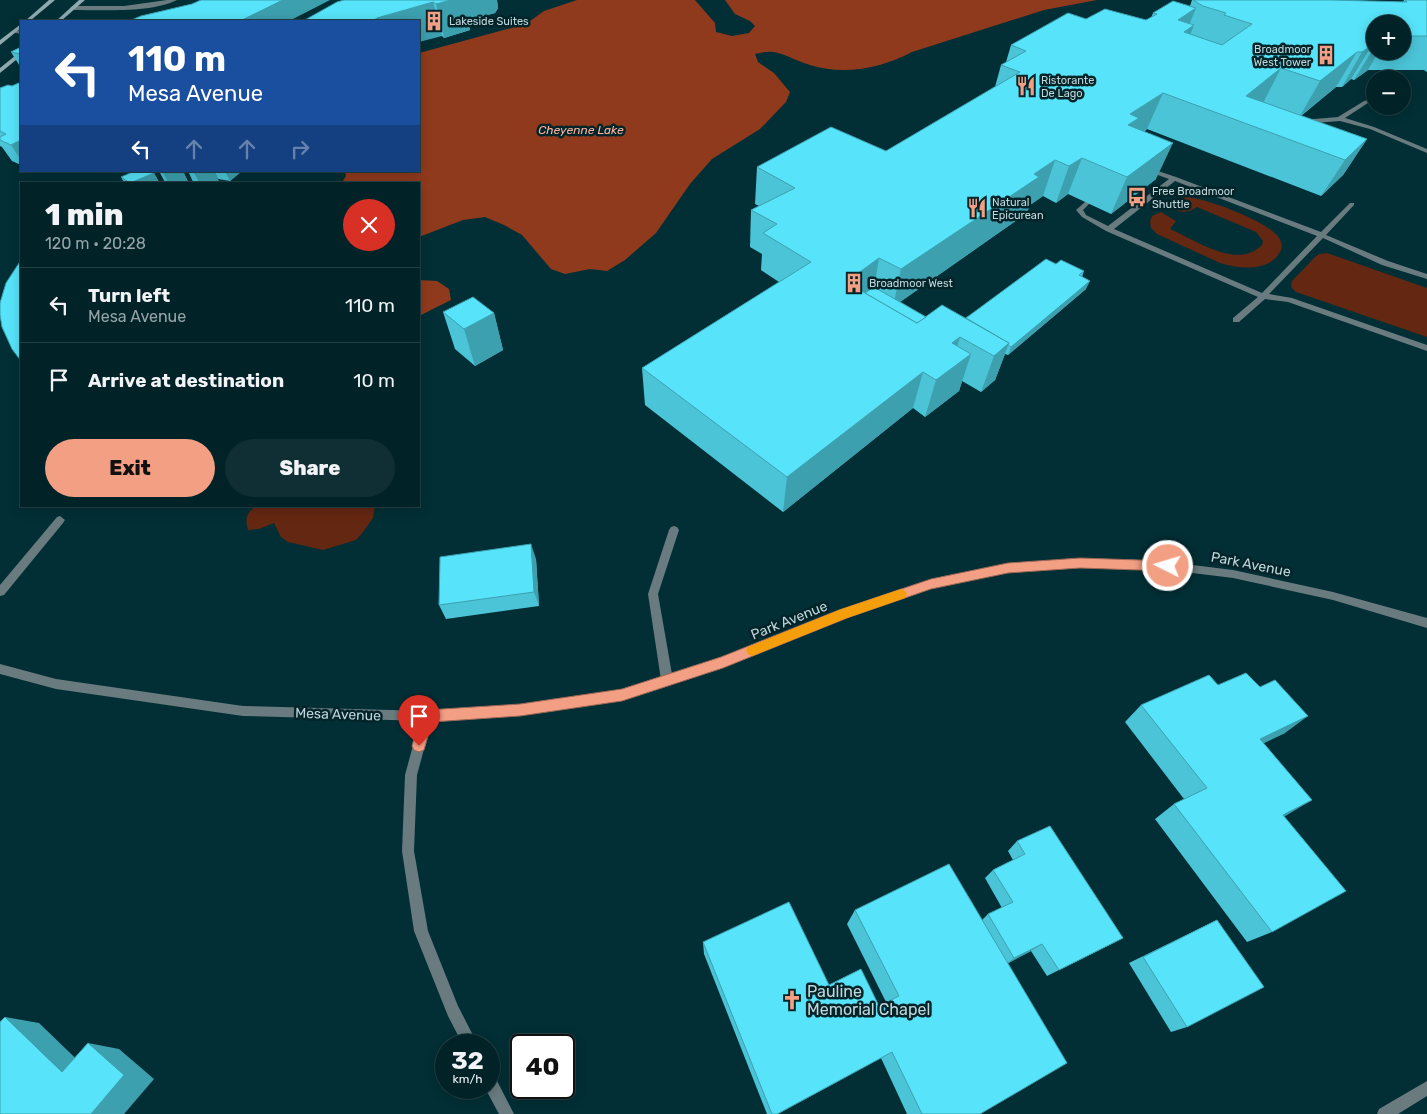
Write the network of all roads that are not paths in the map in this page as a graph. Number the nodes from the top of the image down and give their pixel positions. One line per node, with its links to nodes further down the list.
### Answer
1 (52, 0): 5 (main road)
2 (82, 0): 4 (main road)
3 (174, 0): 4 (street)
4 (74, 8): 6 (main road)
5 (28, 20)
6 (59, 20)
7 (20, 27): 8 (main road)
8 (14, 32): 9 (street); 10 (main road)
9 (20, 32)
10 (0, 43)
11 (20, 54): 12 (main road)
12 (0, 71)
13 (1366, 102): 14 (street)
14 (1340, 119): 15 (street); 16 (street)
15 (1301, 122)
16 (1427, 151)
17 (1139, 167): 18 (street)
18 (1174, 178): 21 (street); 22 (street)
19 (1087, 203): 21 (street)
20 (1352, 204): 22 (street)
21 (1109, 229): 24 (street)
22 (1321, 235): 23 (street); 24 (street)
23 (1427, 277)
24 (1263, 296): 25 (street); 26 (street)
25 (1236, 320)
26 (1427, 348)
27 (60, 520): 29 (street)
28 (674, 530): 32 (street)
29 (0, 592)
30 (1427, 623): 32 (street, Park Avenue)
31 (0, 669): 33 (street, Mesa Avenue)
32 (667, 680): 33 (street, Park Avenue)
33 (427, 716): 34 (street)
34 (465, 1034)
35 (1427, 1088): 38 (street)
36 (499, 1099): 37 (street)
37 (507, 1114)
38 (1384, 1114)

